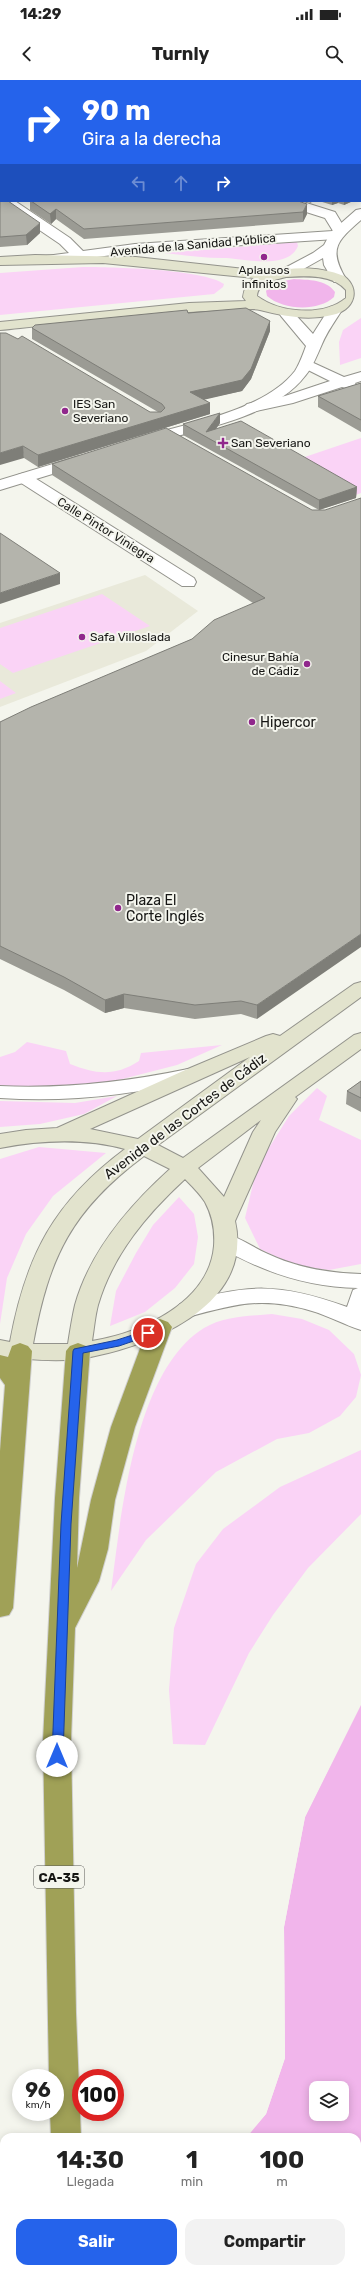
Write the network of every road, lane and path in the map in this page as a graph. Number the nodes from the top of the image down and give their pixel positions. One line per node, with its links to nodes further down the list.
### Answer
1 (36, 202): 3 (street)
2 (289, 202): 5 (street)
3 (10, 204): 7 (street)
4 (361, 213): 5 (street)
5 (338, 234): 6 (street); 7 (street, Avenida de la Sanidad Pública)
6 (329, 247): 10 (street); 12 (street)
7 (79, 255): 8 (street, Avenida de la Sanidad Pública)
8 (50, 259): 9 (main road, Avenida de la Sanidad Pública); 11 (main road, Avenida de la Sanidad Pública)
9 (0, 261)
10 (286, 273): 11 (main road); 12 (main road)
11 (272, 276): 13 (main road)
12 (350, 283): 14 (main road)
13 (260, 305): 15 (main road); 16 (main road)
14 (348, 305): 15 (main road); 17 (street)
15 (286, 313): 17 (street)
16 (0, 326)
17 (314, 346): 18 (street)
18 (307, 364): 20 (street); 22 (street)
19 (361, 376): 20 (street)
20 (343, 382): 21 (street); 22 (street)
21 (361, 392)
22 (252, 407): 23 (street)
23 (168, 433): 24 (street); 25 (street)
24 (184, 443)
25 (130, 445)
26 (92, 457): 27 (street)
27 (24, 478): 28 (street); 29 (street, Calle Pintor Viniegra)
28 (0, 485)
29 (188, 582)
30 (361, 988): 31 (main road, Avenida de las Cortes de Cádiz)
31 (309, 1024): 33 (main road, Avenida de las Cortes de Cádiz); 38 (main road, Avenida de las Cortes de Cádiz)
32 (361, 1039): 34 (main road)
33 (190, 1075): 35 (street); 36 (main road, Avenida de las Cortes de Cádiz)
34 (295, 1087): 39 (main road); 40 (main road)
35 (0, 1092)
36 (59, 1134): 37 (main road); 38 (main road)
37 (0, 1141)
38 (140, 1147): 39 (main road); 46 (main road, Avenida de las Cortes de Cádiz)
39 (183, 1168): 40 (main road); 47 (main road)
40 (225, 1231): 41 (street); 43 (main road)
41 (361, 1281)
42 (361, 1295): 44 (street)
43 (188, 1309): 44 (street); 45 (main road)
44 (360, 1321)
45 (160, 1327): 47 (main road); 51 (highway)
46 (10, 1349): 47 (main road); 49 (highway)
47 (78, 1351): 51 (highway)
48 (0, 1363): 49 (highway)
49 (17, 1383): 50 (highway)
50 (0, 1608)
51 (62, 1628): 52 (highway, CA-35)
52 (66, 2133)

